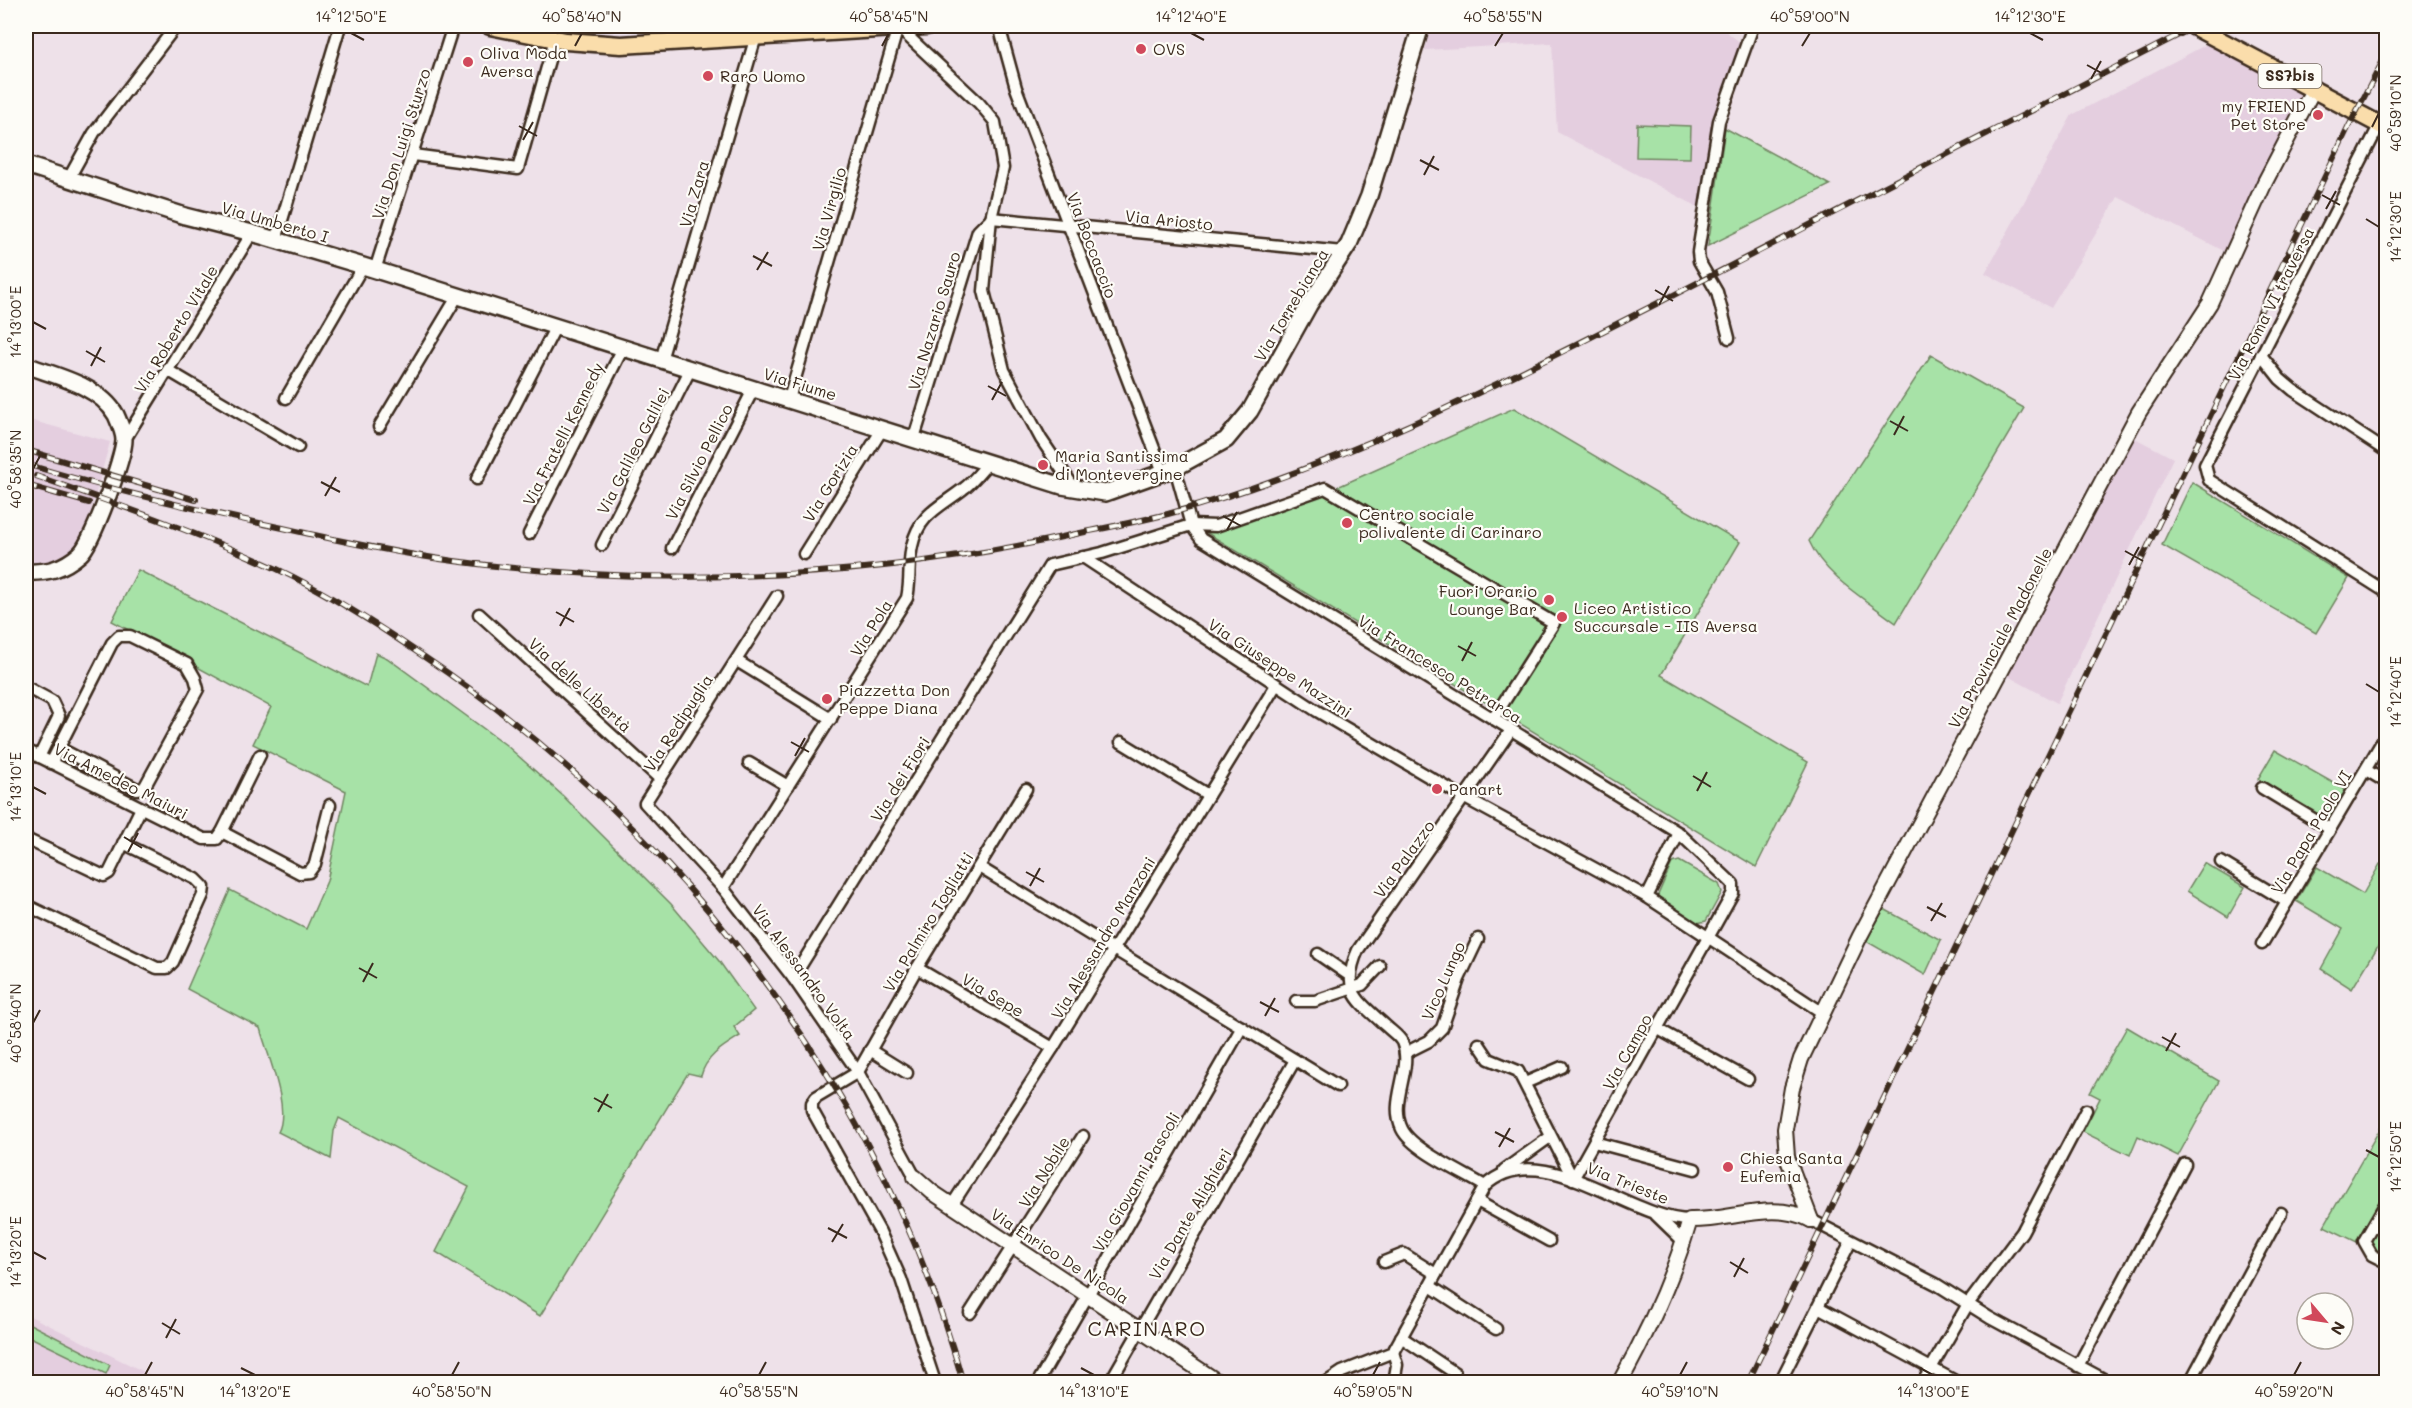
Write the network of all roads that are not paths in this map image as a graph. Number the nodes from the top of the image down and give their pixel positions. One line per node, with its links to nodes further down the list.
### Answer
1 (176, 26): 20 (street)
2 (340, 26): 24 (street)
3 (453, 26): 18 (street, Via Don Luigi Sturzo)
4 (490, 26): 14 (main road)
5 (689, 26): 15 (street)
6 (926, 26): 11 (main road)
7 (999, 26): 22 (street, Via Boccaccio)
8 (1421, 26): 25 (main road, Via Torrebianca)
9 (1753, 26): 30 (street)
10 (2193, 26): 16 (main road, SS7bis)
11 (898, 27): 12 (main road); 21 (street); 39 (street, Via Virgilio)
12 (757, 31): 13 (main road); 33 (street, Via Zara)
13 (719, 32): 15 (main road)
14 (555, 39): 15 (main road); 18 (street)
15 (668, 42)
16 (2314, 88): 17 (main road, SS7bis); 106 (street, Via Provinciale Madonelle)
17 (2383, 126): 32 (street, Via Roma VI traversa)
18 (413, 155): 26 (street, Via Don Luigi Sturzo)
19 (26, 165): 20 (main road, Via Umberto I)
20 (69, 178): 23 (main road, Via Umberto I)
21 (991, 218): 22 (street, Via Ariosto); 42 (street, Via Nazario Sauro); 49 (street)
22 (1068, 225): 25 (street, Via Ariosto); 47 (street, Via Boccaccio)
23 (252, 233): 24 (main road, Via Umberto I); 36 (street, Via Roberto Vitale)
24 (276, 240): 26 (main road, Via Umberto I)
25 (1343, 252): 47 (main road, Via Torrebianca)
26 (369, 268): 27 (main road, Via Umberto I); 38 (street, Via Don Luigi Sturzo)
27 (457, 297): 28 (main road, Via Umberto I); 40 (street)
28 (516, 314): 29 (main road, Via Fiume)
29 (556, 326): 31 (main road, Via Fiume); 48 (street)
30 (1729, 338)
31 (623, 348): 33 (main road, Via Fiume); 51 (street, Via Fratelli Kennedy)
32 (2261, 355): 45 (street); 57 (street, Via Roma VI traversa)
33 (661, 360): 35 (main road, Via Fiume)
34 (26, 365): 43 (main road)
35 (690, 370): 37 (main road, Via Fiume); 52 (street, Via Galileo Galilei)
36 (169, 371): 43 (street, Via Roberto Vitale); 44 (street)
37 (754, 388): 39 (main road, Via Fiume); 53 (street, Via Silvio Pellico)
38 (286, 398)
39 (789, 399): 41 (main road, Via Fiume)
40 (379, 427)
41 (883, 428): 42 (main road, Via Fiume); 54 (street, Via Gorizia)
42 (914, 438): 46 (main road, Via Fiume)
43 (124, 441): 56 (main road)
44 (298, 447)
45 (2386, 451)
46 (989, 462): 49 (main road, Via Fiume); 63 (street, Via Pola)
47 (1169, 470): 49 (main road, Via Torrebianca); 50 (street, Via Boccaccio)
48 (477, 479)
49 (1074, 489)
50 (1191, 525): 55 (street); 64 (street, Via Francesco Petrarca); 64 (street)
51 (529, 534)
52 (602, 545)
53 (672, 548)
54 (804, 554)
55 (1083, 557): 61 (street, Via Giuseppe Mazzini); 103 (street, Via dei Fiori)
56 (26, 572)
57 (2386, 592)
58 (777, 596): 60 (street, Via Redipuglia)
59 (479, 614): 75 (street, Via delle Libertà)
60 (737, 661): 63 (street); 75 (street, Via Redipuglia)
61 (1276, 685): 80 (street, Via Alessandro Manzoni); 81 (street, Via Giuseppe Mazzini)
62 (26, 687): 71 (street)
63 (831, 719): 77 (street, Via Pola)
64 (1493, 719): 65 (street, Via Francesco Petrarca)
65 (1511, 730): 81 (street, Via Palazzo); 87 (street, Via Francesco Petrarca)
66 (2386, 735): 74 (street, Via Papa Paolo VI)
67 (1121, 742): 80 (street)
68 (59, 748): 68 (street); 72 (street)
69 (26, 750): 71 (street, Via Amedeo Maiuri)
70 (260, 755): 86 (street)
71 (39, 757): 72 (street, Via Amedeo Maiuri)
72 (51, 763): 84 (street, Via Amedeo Maiuri)
73 (749, 763): 77 (street)
74 (2366, 770): 76 (street); 85 (street, Via Papa Paolo VI)
75 (660, 779): 82 (street, Via Redipuglia)
76 (2386, 782)
77 (788, 786): 92 (street, Via Pola)
78 (2262, 788): 85 (street)
79 (1026, 789): 91 (street, Via Palmiro Togliatti)
80 (1208, 795): 99 (street, Via Alessandro Manzoni)
81 (1465, 798): 93 (street, Via Giuseppe Mazzini); 104 (street, Via Palazzo)
82 (645, 802): 92 (street, Via Alessandro Volta)
83 (330, 805): 86 (street)
84 (141, 808): 86 (street, Via Amedeo Maiuri); 89 (street)
85 (2330, 829): 94 (street, Via Papa Paolo VI)
86 (222, 832)
87 (1679, 833): 93 (street); 97 (street, Via Francesco Petrarca)
88 (26, 839): 89 (street)
89 (123, 843): 95 (street)
90 (2221, 862): 94 (street)
91 (979, 867): 99 (street); 102 (street, Via Palmiro Togliatti)
92 (723, 888): 103 (street, Via Alessandro Volta)
93 (1647, 897): 97 (street, Via Giuseppe Mazzini)
94 (2287, 902): 98 (street, Via Papa Paolo VI)
95 (26, 905)
96 (1478, 939): 112 (street, Vico Lungo)
97 (1708, 939): 106 (street, Via Giuseppe Mazzini); 108 (street, Via Campo)
98 (2262, 944)
99 (1113, 949): 107 (street); 110 (street, Via Alessandro Manzoni)
100 (1318, 954): 104 (street)
101 (1380, 966): 104 (street)
102 (917, 968): 110 (street, Via Sepe); 111 (street, Via Palmiro Togliatti)
103 (793, 978): 115 (street, Via Alessandro Volta)
104 (1350, 981): 105 (street); 112 (street)
105 (1296, 1001)
106 (1823, 1013): 136 (street, Via Provinciale Madonelle)
107 (1242, 1027): 113 (street); 145 (street, Via Giovanni Pascoli)
108 (1658, 1029): 117 (street); 123 (street, Via Campo)
109 (1479, 1044): 118 (street)
110 (1053, 1048): 132 (street, Via Alessandro Manzoni)
111 (870, 1050): 115 (street, Via Palmiro Togliatti); 116 (street)
112 (1405, 1053): 129 (street)
113 (1295, 1060): 119 (street); 149 (street, Via Dante Alighieri)
114 (1562, 1067): 118 (street)
115 (858, 1072): 127 (street, Via Alessandro Volta); 157 (street)
116 (907, 1073)
117 (1748, 1079)
118 (1526, 1083): 122 (street)
119 (1338, 1086)
120 (2086, 1110): 146 (street)
121 (1083, 1136): 140 (street, Via Nobile)
122 (1550, 1137): 126 (street); 128 (street)
123 (1594, 1142): 125 (street); 128 (street, Via Campo)
124 (2185, 1164): 153 (street)
125 (1695, 1169)
126 (1496, 1176): 128 (street, Via Trieste); 129 (street)
127 (915, 1177): 132 (street, Via Enrico De Nicola)
128 (1573, 1179): 134 (street, Via Trieste)
129 (1485, 1186): 130 (street)
130 (1477, 1201): 138 (street); 143 (street)
131 (2386, 1203): 142 (street)
132 (952, 1204): 140 (street, Via Enrico De Nicola)
133 (2281, 1213): 167 (street)
134 (1655, 1215): 135 (street, Via Trieste); 139 (street)
135 (1690, 1220): 136 (street, Via Trieste); 139 (street)
136 (1811, 1220): 137 (street)
137 (1851, 1240): 146 (street); 147 (street)
138 (1549, 1241)
139 (1684, 1242): 162 (street)
140 (1014, 1247): 145 (street, Via Enrico De Nicola); 148 (street, Via Nobile)
141 (1384, 1262): 143 (street)
142 (2386, 1262)
143 (1436, 1274): 144 (street)
144 (1430, 1286): 150 (street); 151 (street)
145 (1088, 1295): 149 (street, Via Enrico De Nicola); 158 (street, Via Giovanni Pascoli)
146 (1968, 1304): 153 (street); 154 (street)
147 (1818, 1307): 154 (street); 163 (street)
148 (970, 1313)
149 (1141, 1329): 156 (street, Via Enrico De Nicola); 159 (street, Via Dante Alighieri)
150 (1496, 1329)
151 (1401, 1337): 152 (street); 155 (street)
152 (1393, 1352): 160 (street); 161 (street)
153 (2078, 1366): 166 (street)
154 (1931, 1368): 164 (street); 165 (street)
155 (1455, 1373)
156 (1217, 1382)
157 (935, 1383)
158 (1038, 1383)
159 (1110, 1383)
160 (1327, 1383)
161 (1394, 1383)
162 (1620, 1383)
163 (1780, 1383)
164 (1923, 1383)
165 (1957, 1383)
166 (2109, 1383)
167 (2190, 1383)

